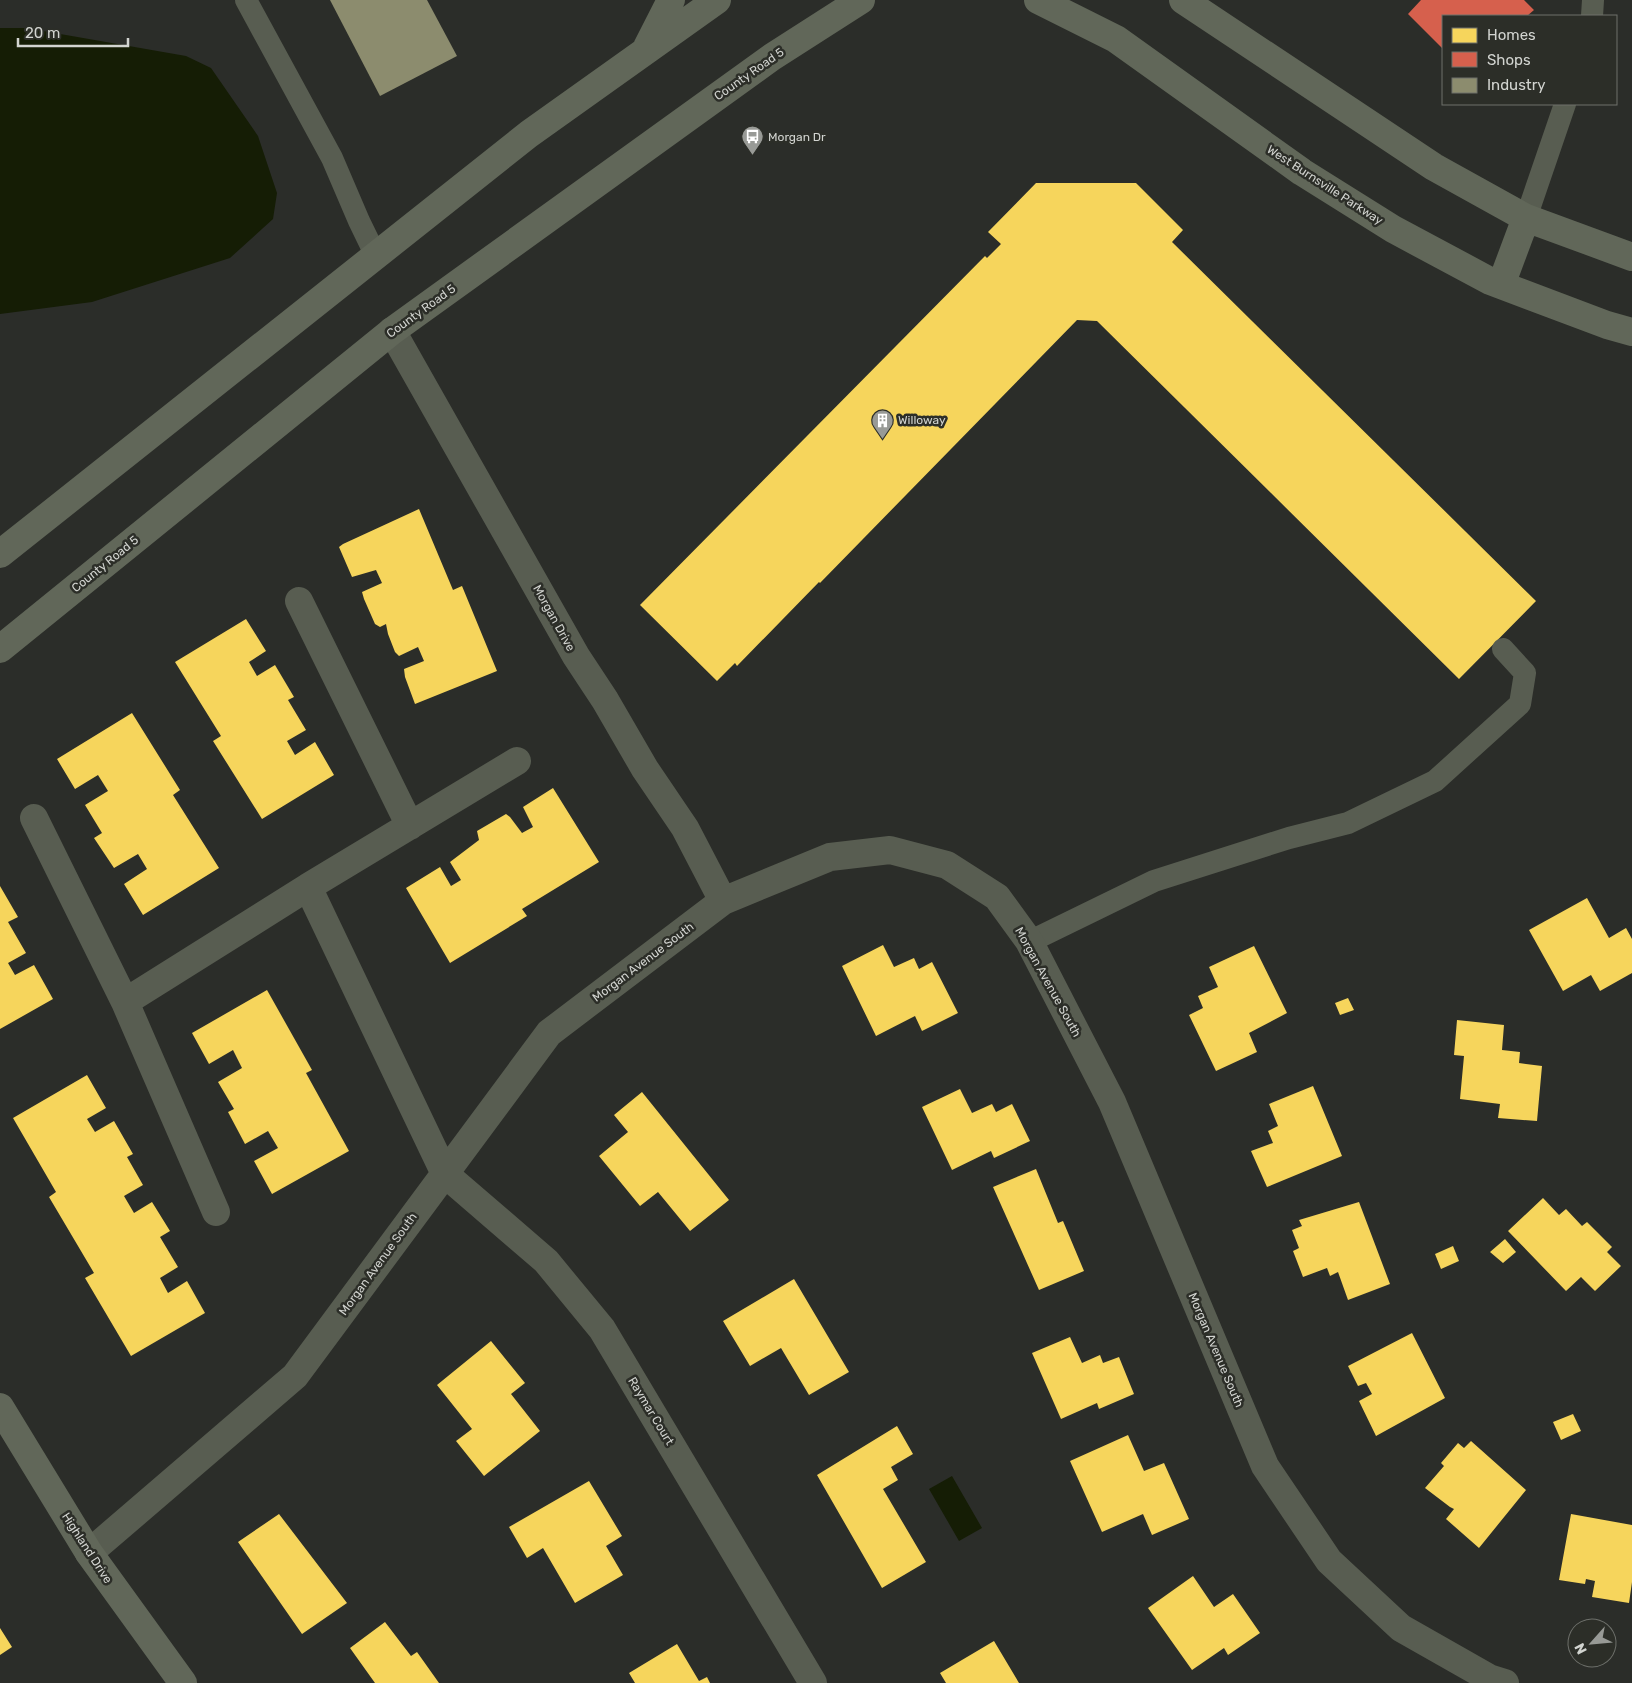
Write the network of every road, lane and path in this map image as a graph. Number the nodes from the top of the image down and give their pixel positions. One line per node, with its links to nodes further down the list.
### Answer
1 (246, 0): 12 (lane)
2 (672, 0): 9 (main road)
3 (717, 0): 9 (main road)
4 (861, 0): 15 (main road, County Road 5)
5 (1038, 0): 14 (main road, West Burnsville Parkway)
6 (1183, 0): 11 (main road)
7 (1593, 0): 8 (lane)
8 (1592, 15)
9 (644, 52): 12 (main road)
10 (1564, 105): 11 (lane)
11 (1526, 218): 13 (main road); 14 (main road)
12 (376, 256): 17 (main road)
13 (1632, 257)
14 (1501, 285): 16 (main road, West Burnsville Parkway)
15 (392, 331): 19 (main road, County Road 5); 25 (street, Morgan Drive)
16 (1632, 332)
17 (0, 554)
18 (299, 601): 23 (street)
19 (0, 649)
20 (1503, 649): 26 (lane)
21 (517, 761): 23 (street)
22 (34, 818): 27 (street)
23 (410, 826): 24 (street)
24 (308, 887): 27 (street); 28 (street)
25 (723, 901): 26 (street, Morgan Avenue South); 28 (street, Morgan Avenue South)
26 (1029, 942): 34 (street, Morgan Avenue South)
27 (125, 1002): 29 (street)
28 (445, 1174): 31 (street, Morgan Avenue South); 33 (street, Raymar Court)
29 (216, 1212)
30 (0, 1407): 31 (main road, Highland Drive)
31 (89, 1553): 32 (main road, Highland Drive)
32 (183, 1683)
33 (813, 1683)
34 (1505, 1683)

